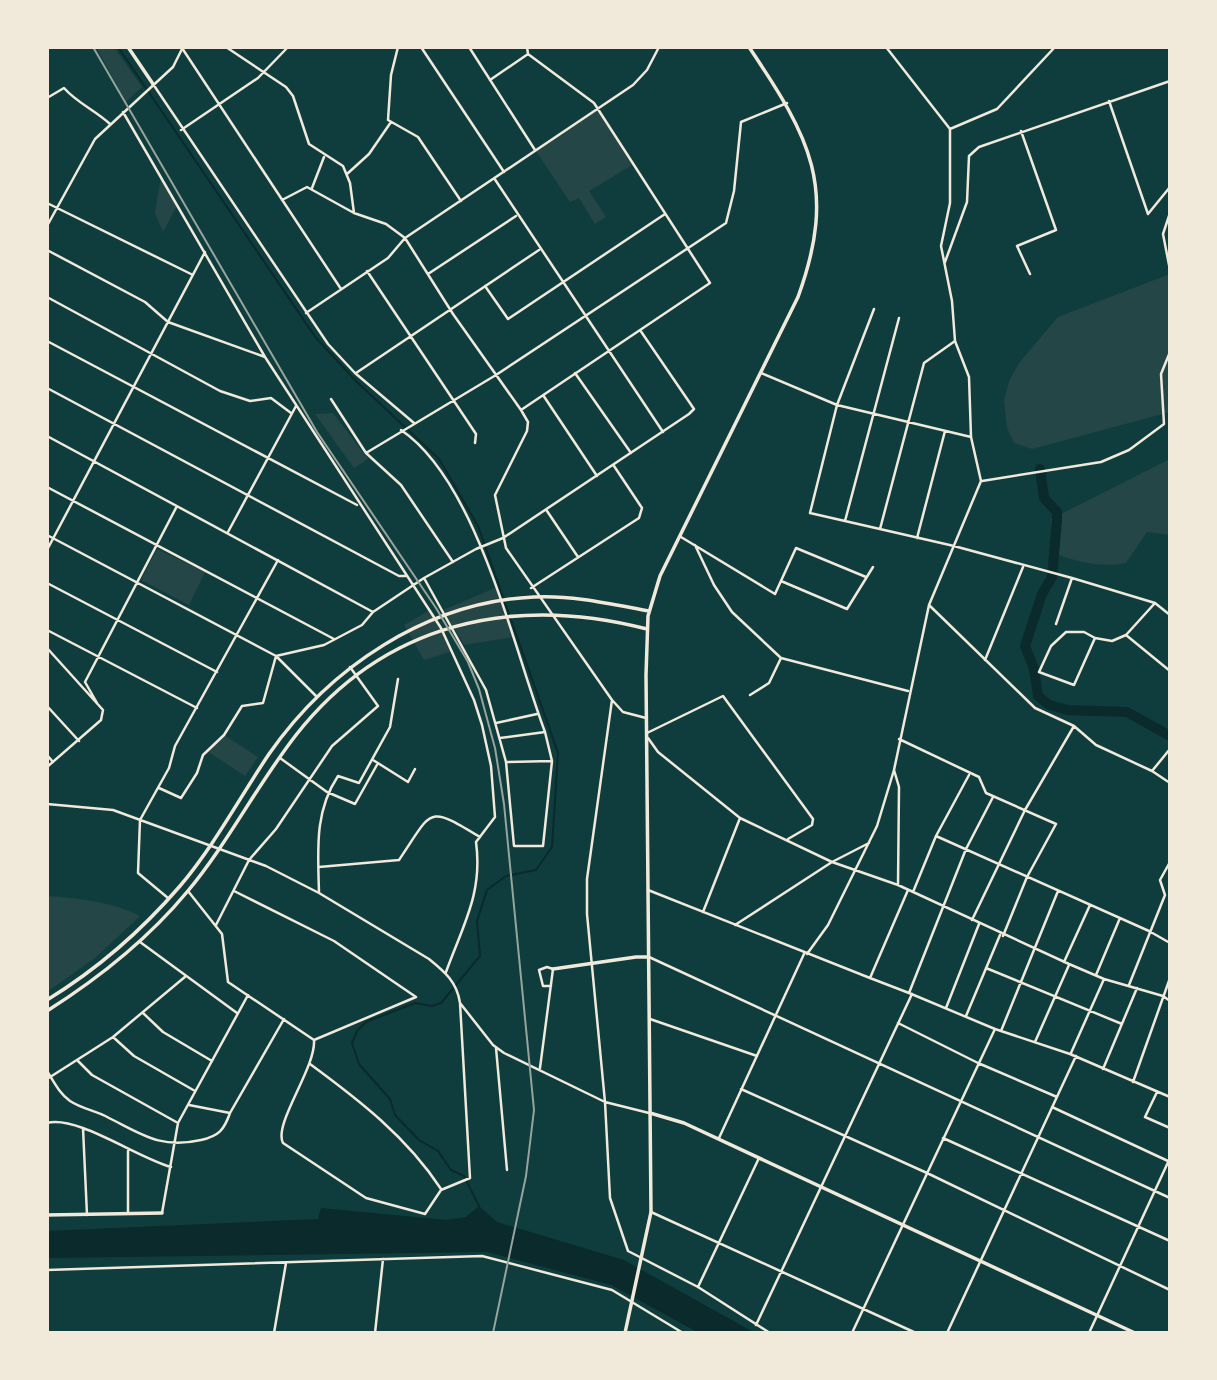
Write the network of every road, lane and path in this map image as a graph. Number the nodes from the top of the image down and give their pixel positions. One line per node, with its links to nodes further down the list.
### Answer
1 (128, 47): 17 (main road)
2 (226, 47): 14 (street)
3 (288, 47): 14 (street)
4 (398, 47): 24 (street)
5 (421, 47): 31 (street)
6 (469, 47): 15 (street)
7 (527, 47): 13 (street)
8 (659, 47): 22 (street)
9 (749, 47): 20 (main road)
10 (886, 47): 26 (street)
11 (1055, 47): 26 (street)
12 (182, 48): 17 (street); 21 (street)
13 (528, 54): 15 (street); 22 (street)
14 (264, 71): 21 (street); 30 (street)
15 (490, 80): 29 (street)
16 (1170, 81): 19 (street)
17 (152, 86): 23 (street); 27 (street)
18 (47, 98): 25 (street)
19 (1109, 101): 28 (street); 34 (street)
20 (787, 103): 46 (street); 76 (main road)
21 (218, 104): 27 (street); 36 (street)
22 (597, 109): 29 (street); 41 (street)
23 (123, 112): 25 (street); 49 (street)
24 (391, 122): 32 (street); 37 (street)
25 (110, 124): 39 (street)
26 (950, 129): 50 (street)
27 (181, 130): 62 (street)
28 (1021, 131): 50 (street); 54 (street)
29 (536, 151): 31 (street)
30 (324, 157): 32 (street); 35 (street)
31 (504, 172): 33 (street)
32 (347, 174): 40 (street)
33 (494, 178): 37 (street); 43 (street)
34 (1170, 187)
35 (312, 188): 36 (street); 40 (street)
36 (282, 200): 58 (street)
37 (461, 201): 45 (street)
38 (47, 203): 39 (street)
39 (56, 207): 44 (street); 55 (street)
40 (354, 213): 45 (street)
41 (665, 214): 46 (street); 56 (street)
42 (1170, 214): 51 (street)
43 (517, 215): 48 (street); 53 (street)
44 (47, 226)
45 (405, 238): 52 (street); 53 (street)
46 (687, 248): 63 (street); 66 (street)
47 (47, 250): 65 (street)
48 (539, 250): 56 (street); 57 (street)
49 (205, 252): 55 (street); 73 (street)
50 (944, 264): 69 (street)
51 (1170, 270)
52 (367, 271): 58 (street); 67 (street)
53 (428, 274): 60 (street)
54 (1030, 274)
55 (193, 275): 65 (street)
56 (564, 283): 57 (street); 63 (street)
57 (485, 286): 60 (street)
58 (341, 289): 62 (street)
59 (47, 297): 71 (street)
60 (452, 308): 67 (street); 77 (street)
61 (874, 309): 83 (street)
62 (306, 313): 74 (street)
63 (584, 316): 70 (street); 77 (street)
64 (899, 317): 87 (street)
65 (168, 322): 71 (street); 73 (street)
66 (640, 330): 70 (street); 93 (street)
67 (410, 336): 74 (street); 82 (street)
68 (47, 341): 78 (street)
69 (956, 341): 88 (street); 95 (street)
70 (607, 351): 75 (street); 93 (street)
71 (152, 352): 78 (street); 86 (street)
72 (1170, 352): 103 (street)
73 (265, 358): 84 (street)
74 (355, 373): 90 (street)
75 (575, 373): 80 (street); 98 (street)
76 (760, 373): 83 (street); 114 (main road)
77 (496, 375): 82 (street); 85 (street)
78 (134, 386): 89 (street); 99 (street)
79 (47, 388): 89 (street)
80 (543, 395): 85 (street); 102 (street)
81 (331, 399): 97 (street)
82 (455, 401): 90 (street); 96 (street)
83 (837, 405): 87 (street); 110 (street)
84 (296, 406): 86 (street); 108 (street)
85 (521, 410): 116 (street)
86 (291, 413): 99 (street)
87 (874, 413): 88 (street); 110 (street)
88 (908, 422): 92 (street); 111 (street)
89 (114, 423): 100 (street); 105 (street)
90 (412, 424): 91 (street)
91 (402, 430): 97 (street); 121 (street)
92 (945, 431): 95 (street); 117 (street)
93 (663, 432): 98 (street)
94 (47, 436): 100 (street)
95 (971, 437): 103 (street)
96 (475, 443)
97 (366, 453): 125 (street)
98 (631, 453): 101 (street)
99 (268, 456): 105 (street); 108 (street)
100 (95, 461): 106 (street); 107 (street)
101 (614, 465): 102 (street); 123 (street)
102 (597, 476): 109 (street)
103 (981, 481): 120 (street)
104 (47, 486): 106 (street)
105 (248, 494): 112 (street); 128 (street)
106 (73, 500): 115 (street); 118 (street)
107 (177, 505): 112 (street); 118 (street)
108 (360, 507): 128 (street)
109 (547, 510): 116 (street); 123 (street)
110 (845, 521): 111 (street)
111 (880, 529): 117 (street)
112 (228, 533): 124 (street)
113 (47, 535): 115 (street)
114 (681, 537): 119 (street); 141 (main road)
115 (54, 538): 122 (street); 133 (street)
116 (503, 538): 121 (street); 136 (street)
117 (917, 538): 120 (street)
118 (157, 545): 133 (street); 137 (street)
119 (695, 545): 132 (street); 154 (street)
120 (954, 545): 127 (street); 139 (street)
121 (482, 546): 125 (street); 168 (street)
122 (47, 550)
123 (578, 557): 136 (street)
124 (278, 560): 137 (street); 140 (street)
125 (453, 562): 130 (street)
126 (873, 567): 129 (street)
127 (1023, 567): 131 (street); 155 (street)
128 (406, 576): 135 (street)
129 (866, 577): 132 (street); 132 (street)
130 (424, 578): 135 (street); 170 (street)
131 (1072, 578): 138 (street); 144 (street)
132 (781, 581)
133 (138, 582): 143 (street); 147 (street)
134 (47, 583): 143 (street)
135 (413, 586): 140 (street); 200 (street)
136 (531, 588): 164 (street)
137 (257, 598): 147 (street); 150 (street)
138 (1154, 603): 142 (street); 148 (street)
139 (929, 605): 155 (street); 161 (street)
140 (373, 611): 150 (street)
141 (649, 611): 145 (main road); 156 (main road)
142 (1170, 615)
143 (117, 620): 153 (street); 158 (street)
144 (1056, 624)
145 (647, 629): 159 (main road); 169 (main road)
146 (47, 630): 153 (street)
147 (238, 635): 152 (street); 158 (street)
148 (1126, 635): 149 (street); 157 (street)
149 (1095, 638): 149 (street)
150 (334, 639): 152 (street)
151 (47, 648): 165 (street)
152 (276, 656): 163 (street); 192 (street)
153 (97, 657): 165 (street); 167 (street)
154 (781, 658): 161 (street); 162 (street)
155 (985, 660): 171 (street)
156 (350, 667): 159 (street); 163 (main road)
157 (1170, 671)
158 (217, 672): 167 (street)
159 (355, 674): 179 (main road); 190 (street)
160 (398, 679): 180 (street)
161 (908, 691): 175 (street)
162 (750, 695)
163 (316, 696): 203 (main road)
164 (612, 700): 169 (street); 238 (street)
165 (97, 703): 176 (street)
166 (47, 706): 176 (street)
167 (197, 708): 192 (street)
168 (538, 713): 170 (street); 172 (street)
169 (646, 718): 173 (main road)
170 (496, 723): 174 (street)
171 (1073, 726): 188 (street); 196 (street)
172 (545, 732): 174 (street); 181 (street)
173 (645, 734): 197 (street); 201 (street); 214 (main road)
174 (500, 738): 183 (street)
175 (899, 739): 187 (street); 189 (street)
176 (79, 741): 182 (street)
177 (1170, 749): 188 (street)
178 (47, 755): 182 (street)
179 (280, 758): 190 (street); 204 (main road)
180 (373, 760): 184 (street); 193 (street)
181 (552, 761): 183 (street); 183 (street)
182 (53, 762): 185 (street)
183 (506, 762)
184 (378, 763): 186 (street); 193 (street)
185 (47, 768)
186 (415, 769)
187 (894, 769): 202 (street); 213 (street)
188 (1152, 771): 191 (street)
189 (970, 774): 194 (street); 199 (street)
190 (309, 780): 193 (street); 206 (street)
191 (1170, 783)
192 (159, 788): 198 (street)
193 (327, 792): 210 (street)
194 (993, 796): 196 (street); 205 (street)
195 (47, 804): 198 (street)
196 (1025, 810): 209 (street); 212 (street)
197 (740, 818): 201 (street); 224 (street)
198 (140, 820): 203 (street); 221 (street)
199 (936, 836): 205 (street); 219 (street)
200 (480, 837): 210 (street); 242 (street)
201 (788, 839): 207 (street)
202 (869, 842): 207 (street); 211 (street)
203 (208, 845): 204 (street); 221 (main road)
204 (218, 849): 206 (street); 216 (main road)
205 (967, 849): 209 (street); 223 (street)
206 (249, 860): 217 (street); 220 (street)
207 (832, 862): 211 (street); 229 (street)
208 (1170, 862): 230 (street)
209 (998, 863): 212 (street); 226 (street)
210 (318, 867): 220 (street)
211 (855, 872): 213 (street); 235 (street)
212 (1027, 877): 218 (street); 231 (street)
213 (898, 885): 215 (street)
214 (648, 890): 224 (street); 236 (main road)
215 (908, 890): 219 (street); 245 (street)
216 (188, 891): 228 (street); 232 (main road)
217 (234, 891): 228 (street); 273 (street)
218 (1058, 891): 222 (street); 234 (street)
219 (913, 892): 223 (street)
220 (319, 893): 242 (street)
221 (168, 898): 256 (main road)
222 (1090, 905): 225 (street); 237 (street)
223 (944, 907): 226 (street); 252 (street)
224 (703, 912): 229 (street)
225 (1120, 918): 230 (street); 243 (street)
226 (972, 920): 227 (street)
227 (979, 924): 231 (street); 260 (street)
228 (216, 925): 253 (street)
229 (736, 925): 235 (street)
230 (1149, 931): 233 (street); 249 (street)
231 (1001, 935): 234 (street); 240 (street)
232 (140, 942): 244 (street); 261 (main road)
233 (1170, 943)
234 (1034, 950): 237 (street); 248 (street)
235 (806, 954): 245 (street); 264 (street)
236 (649, 957): 238 (main road); 264 (street); 267 (main road)
237 (1064, 962): 239 (street)
238 (592, 963): 241 (main road); 295 (street)
239 (1069, 964): 243 (street); 254 (street)
240 (986, 968): 248 (street); 265 (street)
241 (553, 969): 250 (street); 250 (street)
242 (446, 973): 258 (street)
243 (1096, 975): 247 (street)
244 (186, 976): 262 (street); 263 (street)
245 (870, 978): 252 (street)
246 (1170, 978): 255 (street)
247 (1104, 979): 249 (street); 259 (street)
248 (1021, 981): 254 (street); 271 (street)
249 (1129, 985): 251 (street)
250 (551, 986): 284 (street)
251 (1137, 987): 255 (street); 269 (street)
252 (911, 994): 260 (street); 268 (street)
253 (248, 995): 263 (street); 266 (street)
254 (1056, 995): 259 (street); 274 (street)
255 (1163, 996): 257 (street); 288 (street)
256 (47, 1000)
257 (1170, 1001)
258 (460, 1003): 275 (street); 317 (street)
259 (1090, 1008): 269 (street); 276 (street)
260 (946, 1009): 265 (street)
261 (47, 1011)
262 (143, 1013): 272 (street); 279 (street)
263 (237, 1013): 279 (street)
264 (775, 1015): 277 (street); 281 (street)
265 (966, 1017): 270 (street)
266 (284, 1019): 273 (street); 298 (street)
267 (650, 1019): 277 (street); 299 (main road)
268 (898, 1023): 281 (street); 283 (street)
269 (1122, 1024): 285 (street)
270 (995, 1029): 271 (street); 283 (street)
271 (1001, 1031): 274 (street)
272 (113, 1037): 280 (street); 290 (street)
273 (314, 1040): 282 (street)
274 (1035, 1042): 276 (street)
275 (496, 1048): 284 (street); 313 (street)
276 (1070, 1054): 278 (street)
277 (757, 1056): 289 (street)
278 (1076, 1056): 285 (street); 292 (street)
279 (212, 1060): 290 (street)
280 (78, 1061): 287 (street); 301 (street)
281 (878, 1062): 294 (street); 304 (street)
282 (310, 1063): 317 (street); 317 (street)
283 (978, 1063): 292 (street); 294 (street)
284 (540, 1068): 295 (street)
285 (1103, 1069): 288 (street)
286 (47, 1071): 287 (street)
287 (49, 1078): 308 (street)
288 (1133, 1082): 291 (street)
289 (741, 1089): 304 (street); 307 (street)
290 (195, 1091): 296 (street)
291 (1157, 1092): 293 (street); 303 (street)
292 (1057, 1097): 297 (street)
293 (1170, 1097)
294 (960, 1101): 305 (street); 306 (street)
295 (605, 1102): 299 (street); 331 (street)
296 (187, 1104): 298 (street); 301 (street)
297 (1052, 1107): 306 (street); 311 (street)
298 (230, 1113): 308 (street)
299 (650, 1113): 307 (main road); 320 (main road)
300 (47, 1123): 302 (street)
301 (178, 1123): 308 (street)
302 (83, 1128): 309 (street); 325 (street)
303 (1170, 1128)
304 (844, 1136): 314 (street); 316 (street)
305 (943, 1138): 314 (street); 315 (street)
306 (1038, 1138): 315 (street); 318 (street)
307 (719, 1139): 310 (main road)
308 (175, 1145): 312 (street)
309 (128, 1151): 312 (street); 322 (street)
310 (759, 1158): 316 (main road); 328 (street)
311 (1169, 1160): 318 (street)
312 (171, 1167): 323 (street)
313 (507, 1171)
314 (927, 1173): 321 (street); 326 (street)
315 (1022, 1174): 321 (street); 327 (street)
316 (822, 1186): 326 (main road); 336 (street)
317 (441, 1190)
318 (1155, 1191): 319 (street); 327 (street)
319 (1170, 1198)
320 (650, 1212): 328 (street); 331 (main road)
321 (1005, 1212): 332 (street); 334 (street)
322 (128, 1213): 323 (main road); 325 (main road)
323 (162, 1213)
324 (47, 1215): 325 (main road)
325 (87, 1215)
326 (903, 1224): 332 (main road); 340 (street)
327 (1139, 1226): 329 (street); 334 (street)
328 (719, 1241): 336 (street); 337 (street)
329 (1170, 1241)
330 (383, 1259): 333 (street); 339 (street); 345 (street)
331 (642, 1260): 337 (street); 339 (main road)
332 (981, 1260): 341 (main road); 351 (street)
333 (286, 1263): 335 (street); 344 (street)
334 (1120, 1266): 338 (street); 341 (street)
335 (47, 1269)
336 (783, 1271): 340 (street); 342 (street)
337 (698, 1287): 342 (street)
338 (1170, 1290)
339 (632, 1302): 343 (street); 346 (main road)
340 (863, 1309): 349 (street); 350 (street)
341 (1097, 1315): 352 (street); 353 (main road)
342 (756, 1325): 348 (street)
343 (678, 1331): 347 (street)
344 (274, 1333)
345 (375, 1333)
346 (625, 1333)
347 (683, 1333)
348 (770, 1333)
349 (852, 1333)
350 (916, 1333)
351 (947, 1333)
352 (1089, 1333)
353 (1135, 1333)

